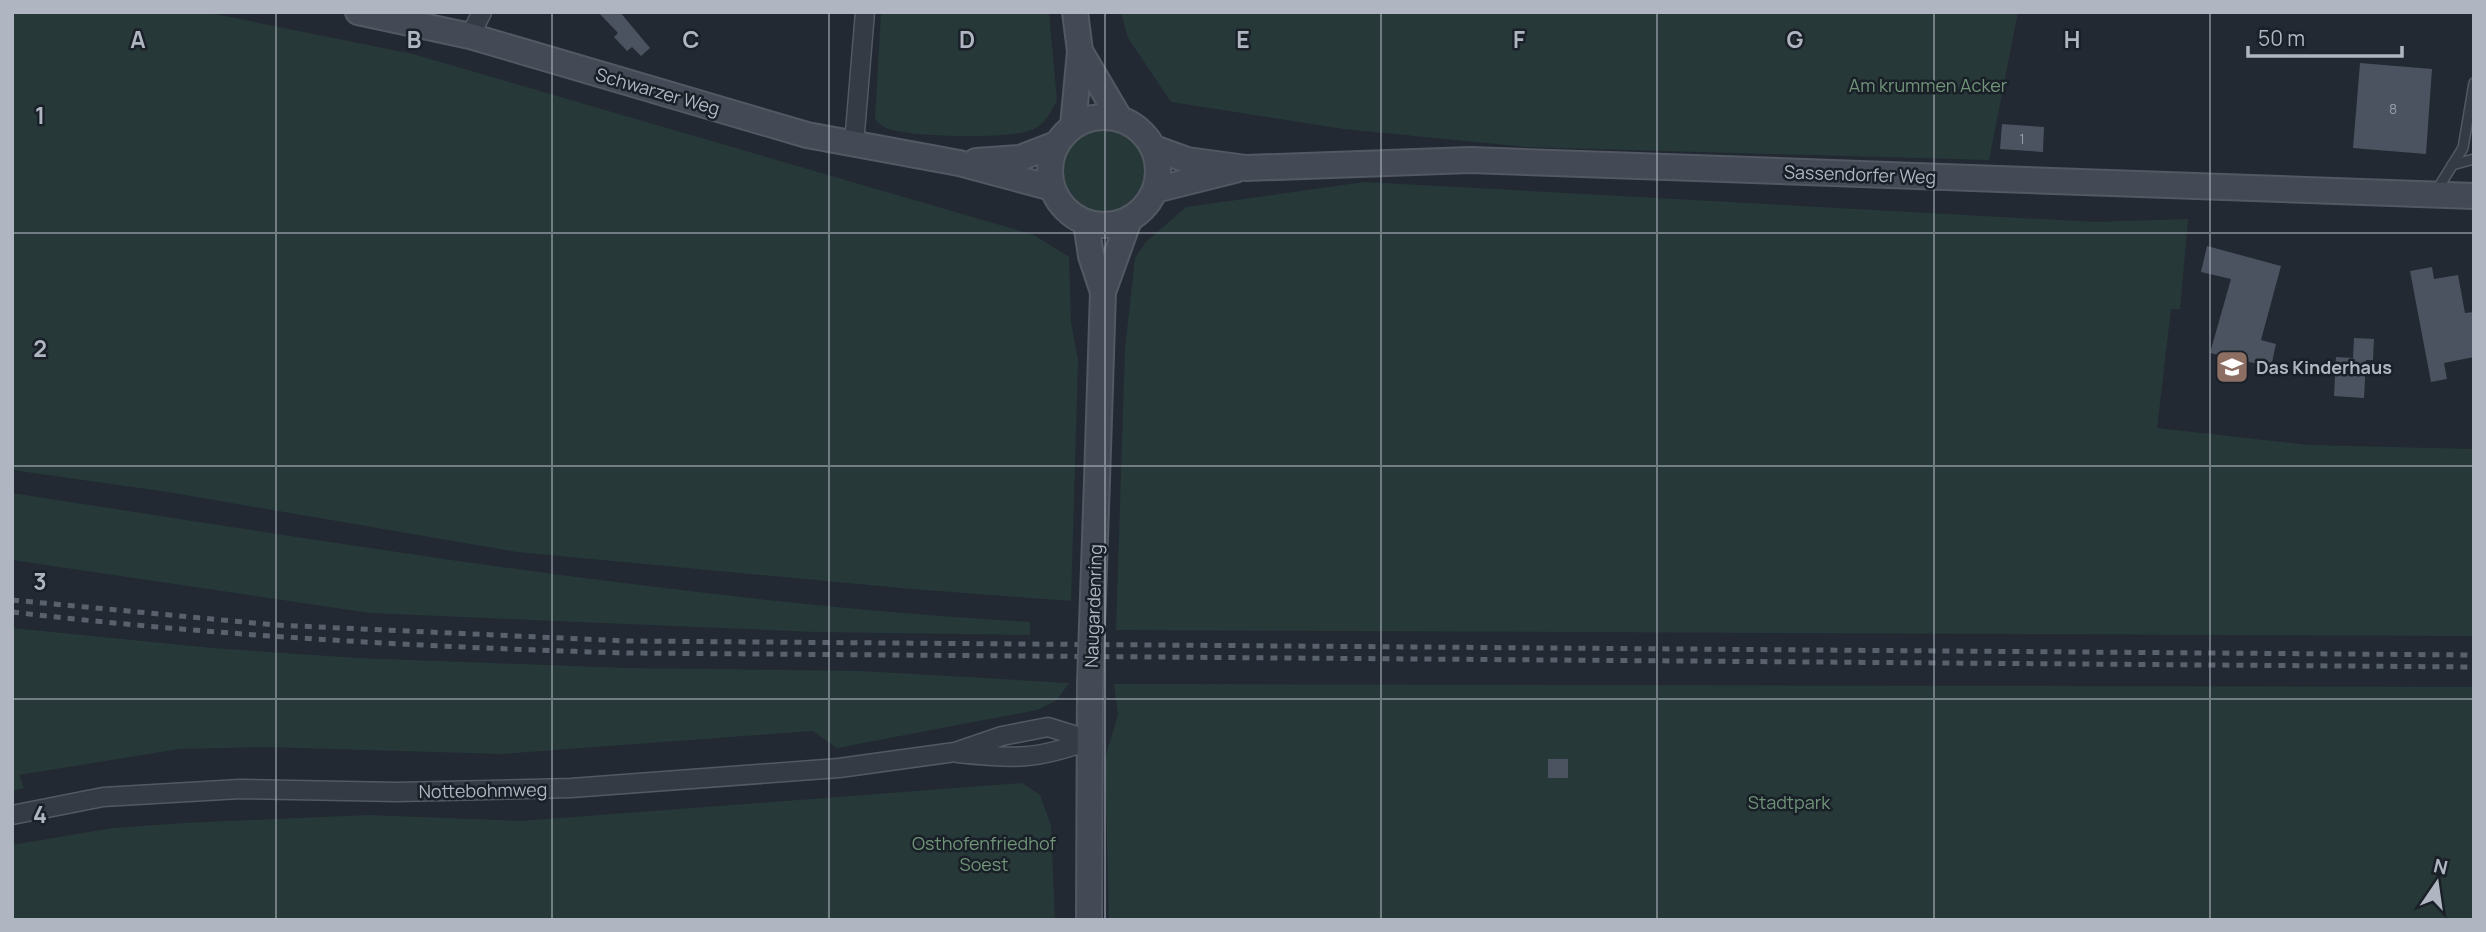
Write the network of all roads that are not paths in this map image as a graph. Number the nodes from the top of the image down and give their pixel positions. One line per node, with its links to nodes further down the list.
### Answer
1 (358, 12): 5 (street, Schwarzer Weg)
2 (482, 12): 5 (street)
3 (865, 12): 10 (street)
4 (1075, 12): 6 (street)
5 (470, 36): 10 (street, Schwarzer Weg)
6 (1080, 51): 8 (street); 9 (street)
7 (2474, 83): 15 (lane)
8 (1120, 119): 9 (street); 12 (street)
9 (1073, 126): 11 (street)
10 (853, 144): 14 (street, Schwarzer Weg)
11 (1056, 144): 14 (street, Schwarzer Weg); 17 (street)
12 (1154, 148): 16 (street, Sassendorfer Weg); 18 (street)
13 (2474, 159): 15 (lane)
14 (959, 163): 17 (street, Schwarzer Weg)
15 (2452, 165): 19 (lane)
16 (1246, 167): 18 (street, Sassendorfer Weg); 19 (street, Sassendorfer Weg)
17 (1052, 188): 22 (street)
18 (1155, 190): 21 (street)
19 (2434, 194): 20 (street, Sassendorfer Weg)
20 (2474, 195)
21 (1129, 220): 22 (street); 23 (street, Naugardenring)
22 (1086, 223): 23 (street, Naugardenring)
23 (1102, 292): 24 (street, Naugardenring, bridge)
24 (1090, 740): 25 (street, Nottebohmweg); 25 (street, Nottebohmweg); 27 (street, Naugardenring)
25 (955, 752): 26 (street, Nottebohmweg)
26 (12, 815)
27 (1089, 920)

